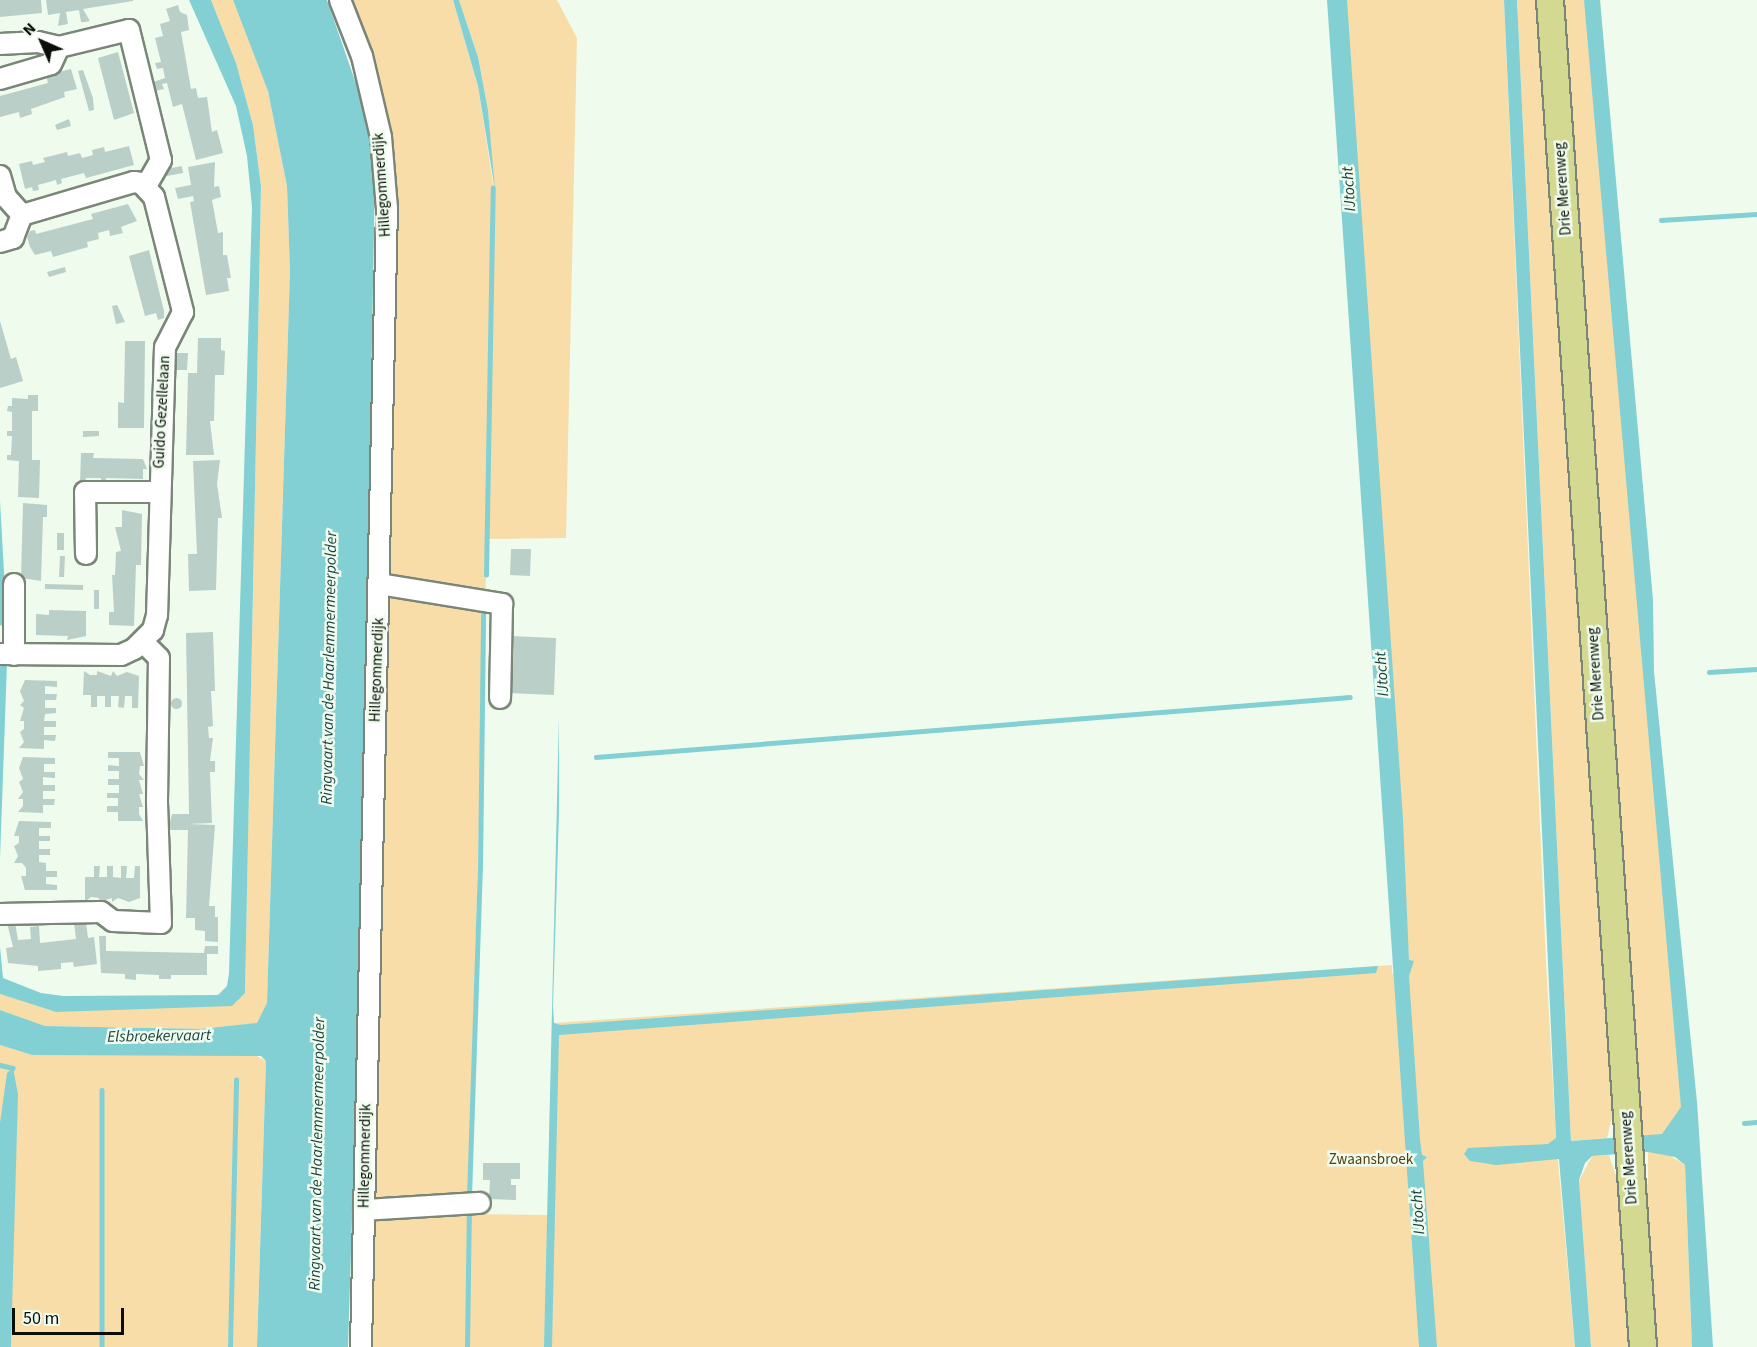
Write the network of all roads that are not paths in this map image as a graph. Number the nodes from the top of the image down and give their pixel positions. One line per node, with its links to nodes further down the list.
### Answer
1 (340, 0): 13 (street, Hillegommerdijk)
2 (1550, 0): 21 (main road, Drie Merenweg)
3 (0, 44): 4 (street)
4 (59, 47): 5 (street); 7 (street)
5 (0, 80)
6 (0, 176): 8 (street)
7 (146, 186): 8 (street); 10 (street, Guido Gezellelaan)
8 (22, 215): 9 (street)
9 (0, 242)
10 (158, 492): 11 (street); 14 (street, Guido Gezellelaan)
11 (86, 554)
12 (14, 584): 15 (street)
13 (379, 584): 16 (street); 19 (street, Hillegommerdijk)
14 (143, 642): 15 (street); 17 (street)
15 (7, 655)
16 (500, 698)
17 (0, 915)
18 (472, 1204): 19 (street)
19 (364, 1210): 20 (street, Hillegommerdijk)
20 (361, 1347)
21 (1643, 1347)

